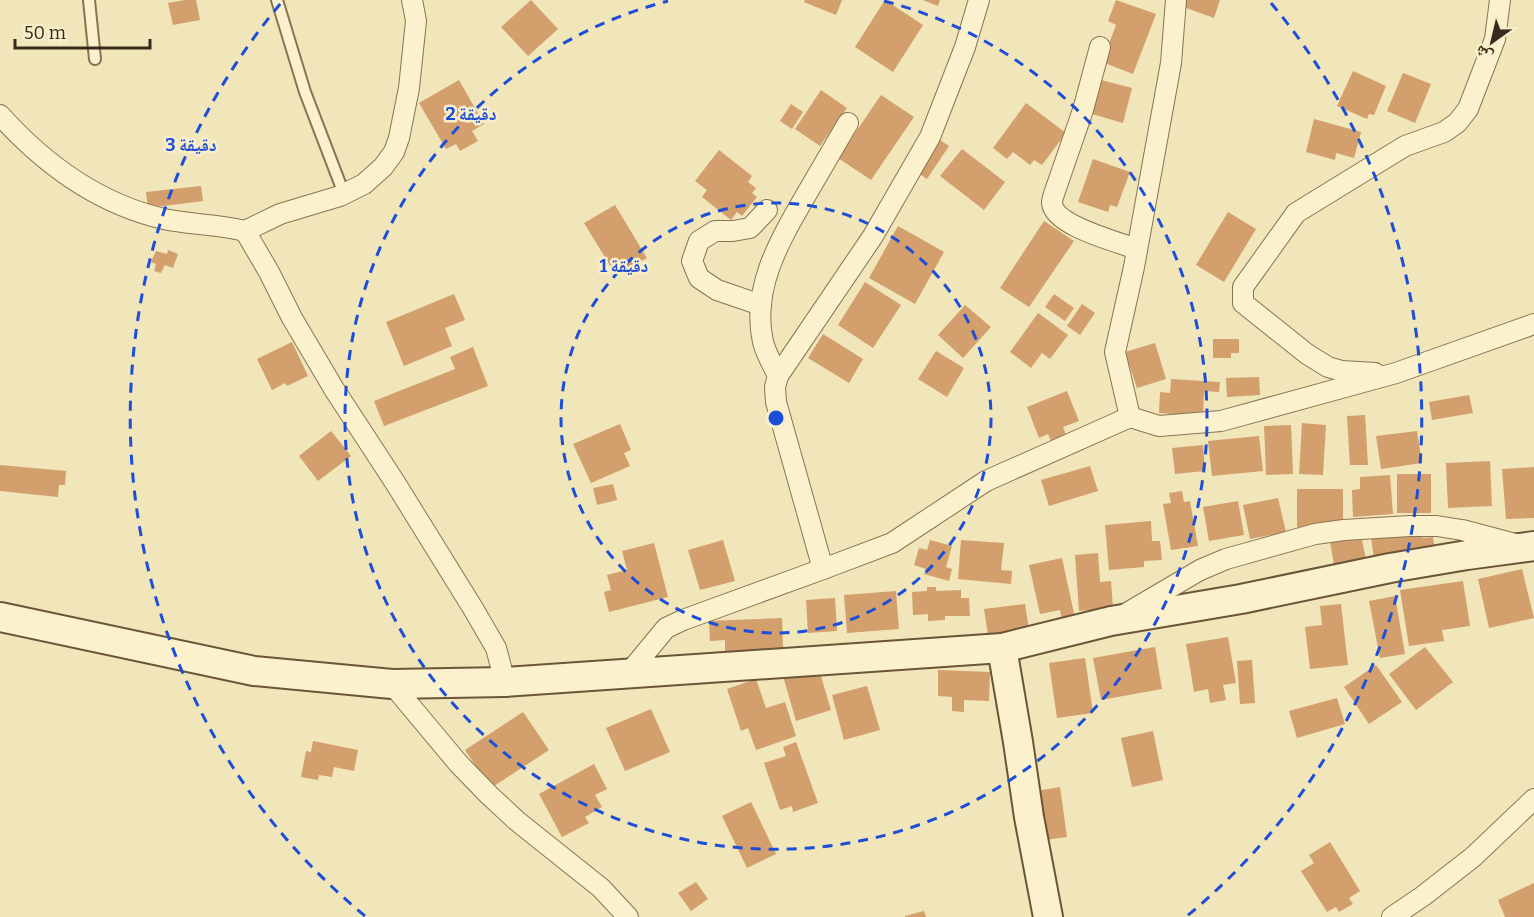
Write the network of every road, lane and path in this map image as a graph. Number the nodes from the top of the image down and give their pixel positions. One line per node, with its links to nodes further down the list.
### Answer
1 (89, 0): 8 (lane)
2 (277, 0): 11 (lane)
3 (412, 0): 11 (street)
4 (979, 0): 18 (street)
5 (1176, 0): 14 (street)
6 (1500, 0): 17 (street)
7 (1100, 47): 14 (street)
8 (95, 59)
9 (0, 115): 13 (street)
10 (848, 123): 15 (street)
11 (344, 194): 13 (street)
12 (767, 210): 15 (street)
13 (245, 231): 26 (street)
14 (1137, 249): 19 (street)
15 (761, 305): 18 (street)
16 (1534, 324): 17 (street)
17 (1396, 373): 19 (street)
18 (778, 376): 21 (street)
19 (1130, 417): 21 (street)
20 (1531, 546): 23 (main road); 23 (street)
21 (823, 569): 25 (street)
22 (0, 617): 27 (main road)
23 (1111, 621): 24 (main road)
24 (1002, 648): 25 (main road); 30 (main road)
25 (628, 674): 26 (main road)
26 (505, 681): 27 (main road)
27 (392, 684): 29 (street)
28 (1534, 800): 31 (street)
29 (628, 917)
30 (1048, 917)
31 (1392, 917)

